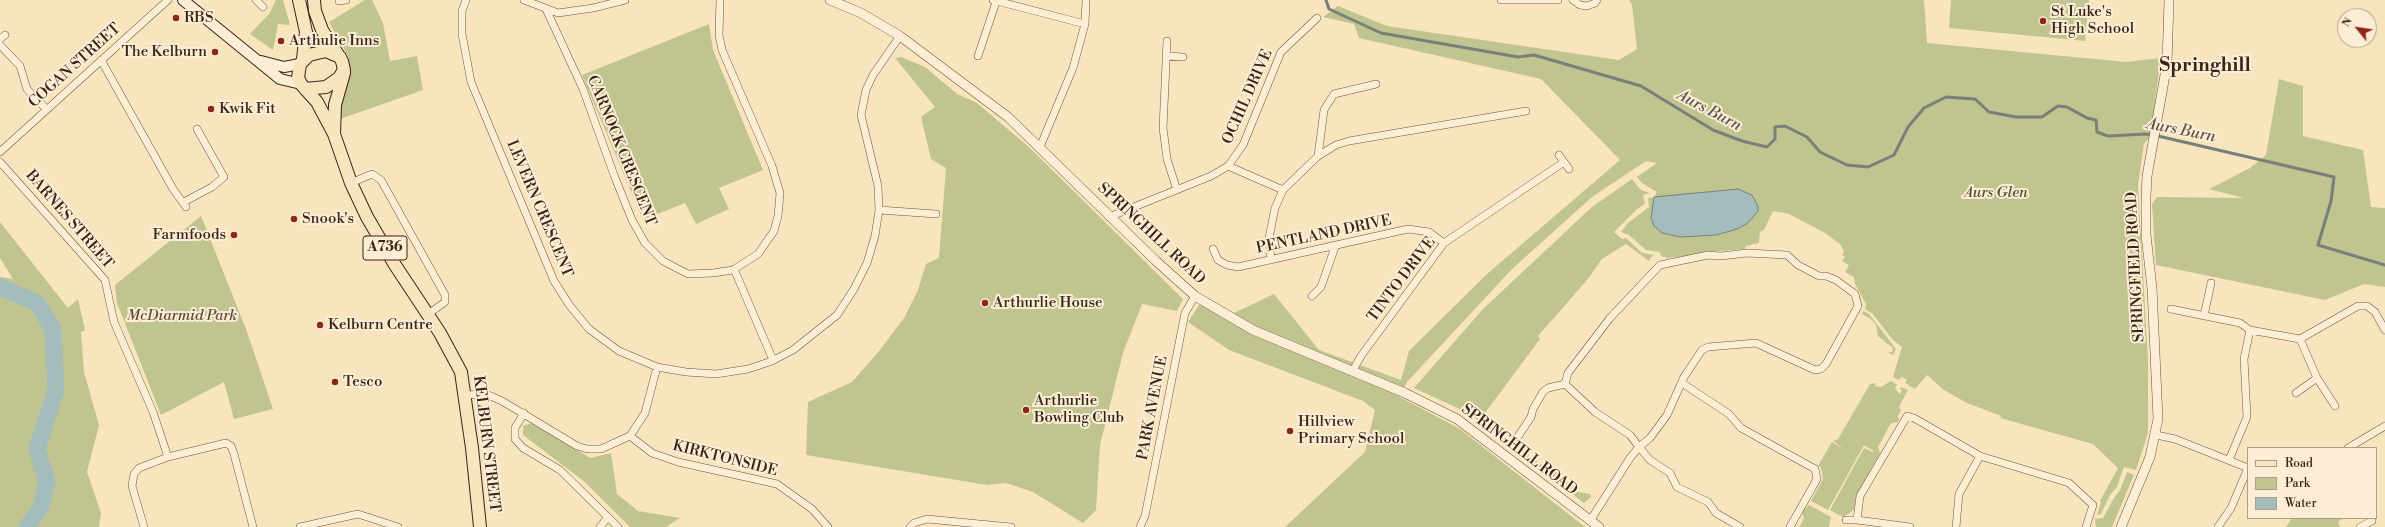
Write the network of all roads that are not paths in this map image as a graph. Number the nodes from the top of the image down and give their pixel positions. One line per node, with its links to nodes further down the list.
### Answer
1 (168, 0): 33 (street, COGAN STREET)
2 (183, 0): 32 (main road)
3 (256, 0): 20 (street)
4 (299, 0): 34 (main road)
5 (314, 0): 30 (main road)
6 (466, 0): 71 (street, LEVERN CRESCENT)
7 (524, 0): 22 (street)
8 (593, 0): 21 (street)
9 (625, 0): 21 (street)
10 (720, 0): 60 (street, CARNOCK CRESCENT)
11 (830, 0): 25 (street, SPRINGHILL ROAD)
12 (1086, 0): 24 (street)
13 (1500, 0): 14 (street)
14 (1539, 0): 15 (street)
15 (1558, 0)
16 (1573, 0): 17 (street)
17 (1597, 0)
18 (2169, 0): 81 (street, SPRINGFIELD ROAD)
19 (995, 1): 24 (street); 28 (street)
20 (263, 7)
21 (593, 8): 22 (street)
22 (546, 9): 60 (street, CARNOCK CRESCENT)
23 (1317, 18): 48 (street, OCHIL DRIVE)
24 (1085, 24): 42 (street)
25 (900, 36): 42 (street, SPRINGHILL ROAD); 53 (street, LEVERN CRESCENT)
26 (1167, 41): 29 (street)
27 (0, 45): 38 (street)
28 (978, 56)
29 (1166, 56): 31 (street); 51 (street)
30 (340, 57): 34 (main road); 35 (main road)
31 (1183, 57)
32 (255, 59): 34 (main road); 37 (main road)
33 (101, 60): 38 (street, COGAN STREET); 40 (street)
34 (301, 61): 37 (main road)
35 (344, 70): 37 (main road); 41 (main road, KELBURN STREET / A736)
36 (1376, 84): 45 (street)
37 (303, 86): 41 (main road, KELBURN STREET / A736)
38 (46, 109): 43 (street, COGAN STREET)
39 (1526, 110): 45 (street)
40 (197, 129)
41 (334, 134): 50 (main road, KELBURN STREET / A736)
42 (1040, 147): 55 (street, SPRINGHILL ROAD)
43 (0, 152)
44 (1559, 154): 47 (street)
45 (1318, 156): 52 (street)
46 (0, 162): 87 (street, BARNES STREET)
47 (1564, 162): 49 (street); 56 (street, TINTO DRIVE)
48 (1228, 166): 51 (street, OCHIL DRIVE); 52 (street)
49 (1569, 169)
50 (351, 183): 65 (main road, KELBURN STREET / A736); 65 (street)
51 (1177, 190): 55 (street, OCHIL DRIVE)
52 (1283, 190): 59 (street)
53 (879, 210): 54 (street); 70 (street, LEVERN CRESCENT)
54 (936, 214)
55 (1110, 217): 62 (street, SPRINGHILL ROAD)
56 (1444, 243): 57 (street, PENTLAND DRIVE); 72 (street, TINTO DRIVE)
57 (1336, 247): 59 (street, PENTLAND DRIVE); 63 (street)
58 (1213, 250): 59 (street, PENTLAND DRIVE)
59 (1271, 260)
60 (734, 269): 70 (street)
61 (2211, 283): 66 (street)
62 (1195, 296): 72 (street, SPRINGHILL ROAD); 106 (street, PARK AVENUE)
63 (1312, 296)
64 (2171, 309): 66 (street)
65 (428, 314): 77 (main road, KELBURN STREET / A736)
66 (2204, 316): 67 (street)
67 (2250, 330): 69 (street); 88 (street)
68 (2385, 330): 69 (street)
69 (2300, 339): 73 (street)
70 (773, 360): 71 (street, LEVERN CRESCENT)
71 (657, 367): 82 (street)
72 (1352, 372): 94 (street, SPRINGHILL ROAD)
73 (2317, 378): 76 (street); 78 (street)
74 (1682, 383): 75 (street); 84 (street); 109 (street)
75 (1565, 384): 83 (street); 84 (street)
76 (2296, 393)
77 (465, 395): 79 (street); 100 (main road, KELBURN STREET / A736)
78 (2335, 406)
79 (524, 413): 82 (street); 91 (street)
80 (2385, 426): 85 (street)
81 (2156, 435): 88 (street); 113 (street, SPRINGFIELD ROAD)
82 (630, 436): 103 (street, KIRKTONSIDE)
83 (1517, 438)
84 (1639, 447): 94 (street); 108 (street)
85 (2350, 447)
86 (1980, 456): 93 (street); 111 (street); 112 (street)
87 (168, 457): 96 (street); 97 (street)
88 (2229, 460): 89 (street)
89 (2247, 468)
90 (2247, 470): 114 (street)
91 (608, 517): 101 (street); 102 (street)
92 (1846, 520): 93 (street)
93 (1857, 520): 110 (street)
94 (1590, 521): 107 (street, SPRINGHILL ROAD)
95 (2373, 522): 115 (street)
96 (144, 527)
97 (253, 527)
98 (300, 527): 99 (street)
99 (398, 527)
100 (480, 527)
101 (600, 527)
102 (618, 527)
103 (828, 527)
104 (910, 527): 105 (street)
105 (1011, 527)
106 (1140, 527)
107 (1599, 527)
108 (1740, 527)
109 (1790, 527)
110 (1910, 527)
111 (1956, 527)
112 (2086, 527)
113 (2121, 527)
114 (2218, 527)
115 (2360, 527)

